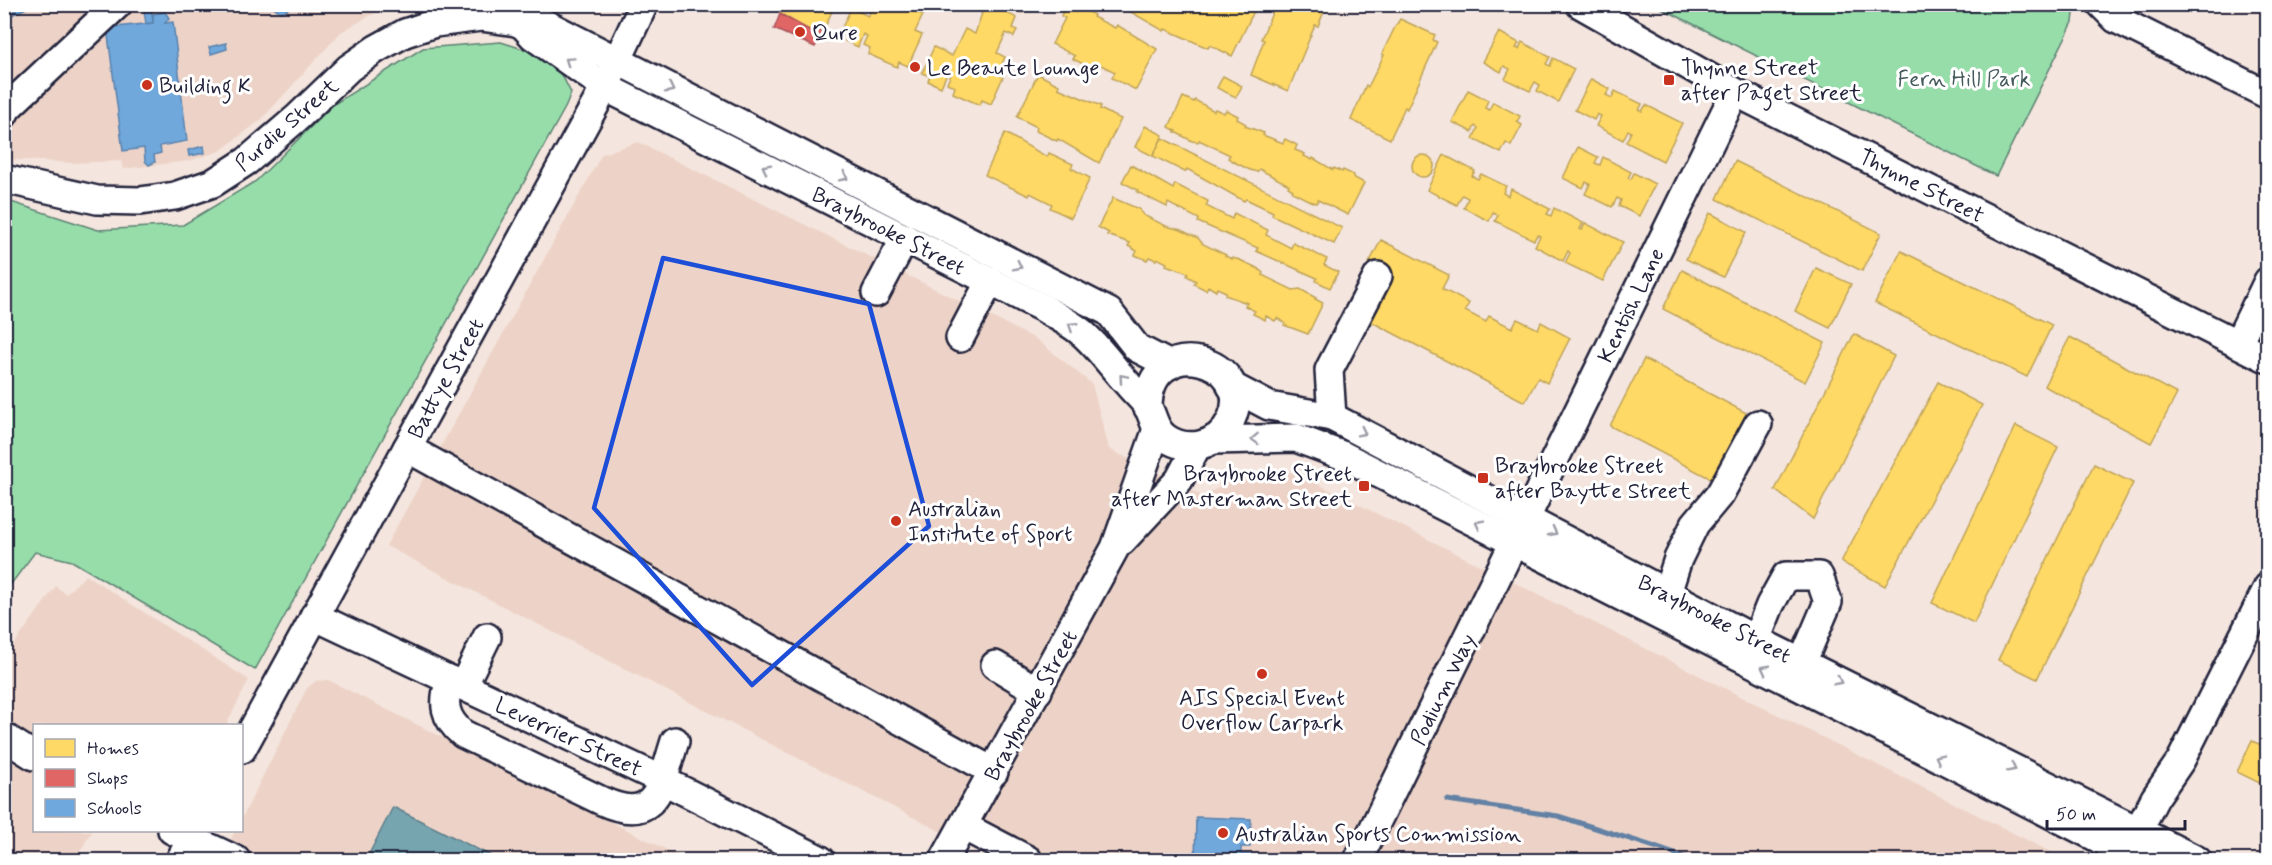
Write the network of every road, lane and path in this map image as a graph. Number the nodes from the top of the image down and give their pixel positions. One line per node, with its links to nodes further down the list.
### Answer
1 (118, 4): 10 (street)
2 (644, 4): 6 (street, Battye Street)
3 (1580, 4): 8 (street, Thynne Street)
4 (2101, 4): 9 (street)
5 (518, 17): 6 (street, Purdie Street); 7 (street, one-way to 5); 11 (street, Purdie Street)
6 (618, 62): 7 (street, Battye Street); 17 (street, Braybrooke Street, one-way to 17)
7 (605, 87): 12 (street, Braybrooke Street, one-way to 7); 27 (street, Battye Street)
8 (1735, 92): 19 (street, Thynne Street); 28 (street, Kentish Lane)
9 (2268, 95)
10 (4, 114)
11 (4, 179)
12 (905, 238): 14 (street, Braybrooke Street); 16 (street)
13 (1378, 276): 23 (street)
14 (990, 281): 17 (street, Braybrooke Street); 18 (street)
15 (2268, 281): 19 (street)
16 (876, 293)
17 (1050, 296): 21 (street, Braybrooke Street); 24 (street, Braybrooke Street, one-way to 17)
18 (960, 338)
19 (2238, 343): 20 (street, Thynne Street)
20 (2268, 359)
21 (1170, 364): 22 (street); 24 (street)
22 (1231, 386): 23 (street, Braybrooke Street); 26 (street)
23 (1332, 417): 28 (street, Braybrooke Street, one-way to 28)
24 (1152, 418): 26 (street); 30 (street, Braybrooke Street)
25 (1758, 424): 32 (street)
26 (1205, 443): 29 (street, Braybrooke Street, one-way to 26); 30 (street, Braybrooke Street)
27 (407, 448): 33 (street, Battye Street); 44 (street)
28 (1525, 517): 29 (street, Podium Way); 32 (street, Braybrooke Street, one-way to 32)
29 (1514, 541): 48 (street, Braybrooke Street, one-way to 29); 53 (street, Podium Way)
30 (1115, 548): 39 (street, Braybrooke Street)
31 (2268, 587): 48 (street)
32 (1667, 593): 35 (street, Braybrooke Street)
33 (314, 616): 38 (street, Leverrier Street); 42 (street, Battye Street)
34 (487, 638): 38 (street)
35 (1756, 640): 36 (street, Braybrooke Street); 36 (street)
36 (1802, 663): 48 (street, Braybrooke Street, one-way to 48)
37 (995, 665): 39 (street)
38 (457, 683): 45 (street, Leverrier Street); 45 (street)
39 (1038, 691): 44 (street, Braybrooke Street)
40 (4, 737): 43 (street)
41 (675, 741): 45 (street)
42 (243, 747)
43 (33, 755)
44 (994, 772): 46 (street, Braybrooke Street)
45 (662, 780): 50 (street, Leverrier Street)
46 (963, 826): 51 (street, Braybrooke Street); 52 (street)
47 (185, 840): 49 (street)
48 (2141, 846): 54 (street, Braybrooke Street)
49 (236, 861)
50 (821, 861)
51 (944, 861)
52 (1028, 861)
53 (1358, 861)
54 (2197, 861)

